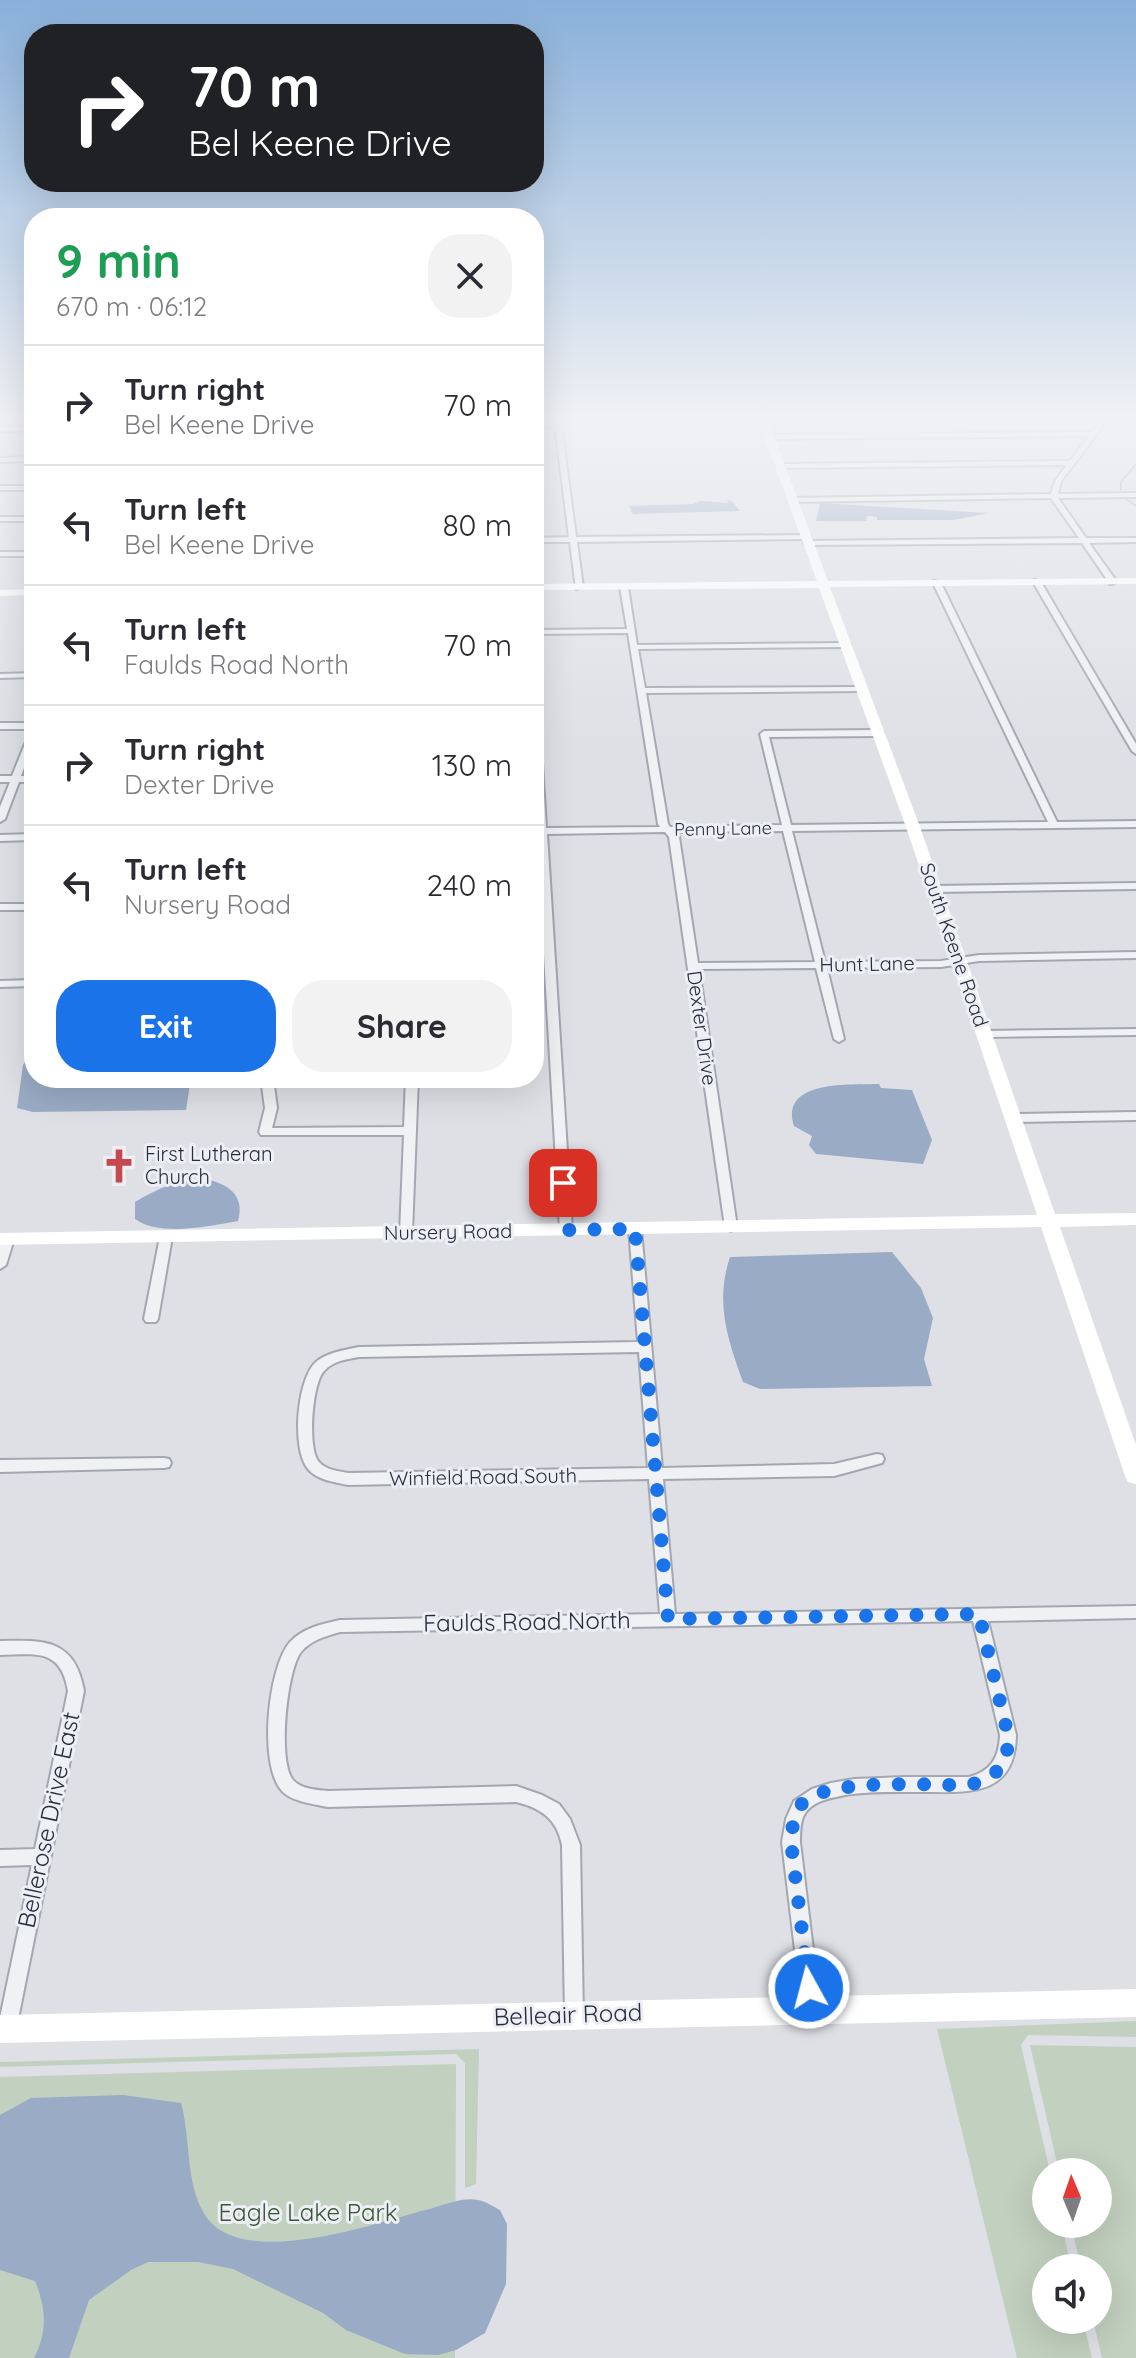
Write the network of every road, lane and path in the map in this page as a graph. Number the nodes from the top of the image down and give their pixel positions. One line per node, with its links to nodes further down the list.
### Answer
1 (571, 527): 4 (street)
2 (802, 527): 6 (main road, South Keene Road)
3 (1075, 527): 7 (street)
4 (573, 539): 5 (street); 6 (street); 17 (street)
5 (544, 540)
6 (807, 540): 7 (street); 15 (main road, South Keene Road)
7 (1084, 540): 8 (street); 13 (street)
8 (1136, 540)
9 (0, 554): 10 (street)
10 (24, 554)
11 (1136, 581): 13 (main road)
12 (1037, 582): 13 (main road); 14 (main road); 32 (street)
13 (1113, 582)
14 (937, 583): 15 (main road); 39 (street)
15 (823, 585): 18 (main road); 23 (main road, South Keene Road)
16 (544, 587): 17 (main road)
17 (579, 587): 18 (main road)
18 (624, 587): 21 (street, Dexter Drive)
19 (24, 592): 20 (main road)
20 (0, 593)
21 (631, 631): 22 (street); 24 (street, Dexter Drive)
22 (544, 632)
23 (846, 645): 24 (street); 27 (main road, South Keene Road)
24 (634, 647): 28 (street, Dexter Drive)
25 (24, 675): 26 (street)
26 (0, 676)
27 (862, 689): 28 (street); 31 (main road, South Keene Road)
28 (641, 691): 42 (street, Dexter Drive)
29 (0, 726): 30 (street)
30 (24, 727)
31 (879, 733): 40 (main road, South Keene Road); 41 (street)
32 (1136, 751)
33 (24, 755): 35 (street)
34 (0, 779): 35 (street)
35 (15, 779): 36 (street); 37 (street)
36 (24, 779)
37 (0, 819)
38 (1136, 824): 39 (street, Penny Lane)
39 (1054, 825): 40 (street, Penny Lane)
40 (913, 827): 41 (street, Penny Lane); 47 (main road, South Keene Road)
41 (788, 828): 42 (street, Penny Lane); 53 (street)
42 (668, 830): 43 (street, Penny Lane); 54 (street, Dexter Drive)
43 (544, 831)
44 (24, 837): 45 (street)
45 (0, 838)
46 (1136, 886): 47 (street)
47 (934, 889): 52 (main road, South Keene Road)
48 (544, 905): 69 (street)
49 (0, 907): 50 (street)
50 (24, 907)
51 (1136, 955): 52 (street, Hunt Lane)
52 (959, 961): 53 (street, Hunt Lane); 58 (main road, South Keene Road)
53 (822, 965): 54 (street, Hunt Lane); 59 (street)
54 (693, 966): 67 (street, Dexter Drive)
55 (24, 983): 56 (street)
56 (0, 984)
57 (1136, 1032): 58 (street)
58 (985, 1034): 63 (main road, South Keene Road)
59 (839, 1039)
60 (268, 1088): 64 (street)
61 (412, 1088): 64 (street)
62 (1136, 1116): 63 (street)
63 (1013, 1118): 66 (main road, South Keene Road)
64 (410, 1131): 70 (street)
65 (1136, 1219): 66 (main road, Nursery Road)
66 (1050, 1221): 67 (main road, Nursery Road); 76 (main road, South Keene Road)
67 (731, 1227): 68 (main road, Nursery Road)
68 (635, 1229): 69 (main road, Nursery Road); 75 (street)
69 (566, 1230): 70 (main road, Nursery Road)
70 (406, 1233): 71 (main road, Nursery Road)
71 (166, 1237): 72 (main road, Nursery Road); 74 (street)
72 (4, 1239): 73 (street)
73 (0, 1265)
74 (151, 1319)
75 (645, 1347): 80 (street); 80 (street, Winfield Road South)
76 (1128, 1430): 81 (main road, South Keene Road)
77 (877, 1459): 80 (street, Winfield Road South)
78 (164, 1463): 79 (street)
79 (0, 1466)
80 (655, 1473): 84 (street)
81 (1136, 1476)
82 (1136, 1612): 83 (street, Faulds Road North)
83 (979, 1614): 84 (street, Faulds Road North); 89 (street)
84 (668, 1619): 90 (street, Faulds Road North)
85 (0, 1648): 86 (street, Bellerose Drive East)
86 (40, 1857): 87 (street); 91 (street, Bellerose Drive East)
87 (0, 1858)
88 (1136, 2003): 89 (main road, Belleair Road)
89 (811, 2008): 90 (main road, Belleair Road)
90 (574, 2016): 91 (main road, Belleair Road)
91 (4, 2029)

